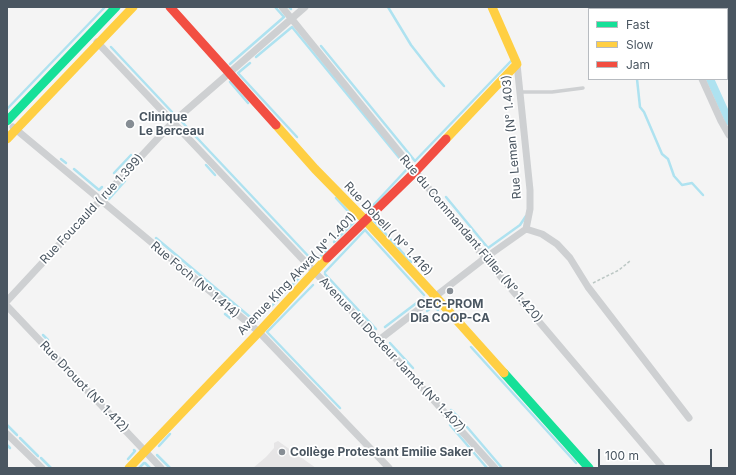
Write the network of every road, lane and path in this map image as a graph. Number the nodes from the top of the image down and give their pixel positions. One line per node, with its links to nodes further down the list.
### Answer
1 (116, 7): 8 (street)
2 (133, 7): 9 (street)
3 (170, 7): 11 (street, Rue Dobell ( N° 1.416))
4 (282, 7): 7 (street, Rue du Commandant Füller (N° 1.420))
5 (305, 7): 7 (street, Rue Foucauld ( rue 1.399))
6 (492, 7): 10 (street, Rue Leman (N° 1.403))
7 (292, 18): 11 (street, Rue Foucauld ( rue 1.399)); 20 (street, Rue du Commandant Füller (N° 1.420))
8 (90, 34): 9 (street, Avenue du Docteur Jamot (N° 1.407)); 15 (street)
9 (98, 43): 16 (street, Avenue du Docteur Jamot (N° 1.407)); 17 (street)
10 (517, 64): 14 (street, Rue Leman (N° 1.403)); 20 (street, Avenue King Akwa( N° 1.401))
11 (229, 72): 16 (street, Rue Foucauld ( rue 1.399)); 22 (street, Rue Dobell ( N° 1.416))
12 (702, 80): 18 (street)
13 (583, 88): 14 (lane)
14 (520, 92): 23 (street, Rue Leman (N° 1.403))
15 (7, 121): 17 (street, Rue Foch (N° 1.414))
16 (173, 122): 21 (street, Rue Foucauld ( rue 1.399)); 26 (street, Avenue du Docteur Jamot (N° 1.407))
17 (16, 129): 19 (street); 21 (street, Rue Foch (N° 1.414))
18 (729, 135)
19 (7, 139)
20 (415, 172): 22 (street, Avenue King Akwa( N° 1.401)); 24 (street, Rue du Commandant Füller (N° 1.420))
21 (100, 200): 29 (street, Rue Foucauld ( rue 1.399)); 31 (street, Rue Foch (N° 1.414))
22 (365, 220): 26 (street, Avenue King Akwa( N° 1.401)); 28 (street, Rue Dobell ( N° 1.416))
23 (526, 229): 24 (street); 27 (street)
24 (485, 258): 28 (street); 42 (street, Rue du Commandant Füller (N° 1.420))
25 (630, 261): 27 (path)
26 (314, 271): 31 (street, Avenue King Akwa( N° 1.401)); 32 (street, Avenue du Docteur Jamot (N° 1.407))
27 (588, 287): 33 (street)
28 (435, 296): 32 (street); 41 (street, Rue Dobell ( N° 1.416))
29 (7, 301)
30 (7, 306): 35 (street, Rue Drouot (N° 1.412))
31 (258, 332): 35 (street, Avenue King Akwa( N° 1.401)); 39 (street, Rue Foch (N° 1.414))
32 (379, 340): 40 (street, Avenue du Docteur Jamot (N° 1.407))
33 (689, 418)
34 (7, 434): 36 (street)
35 (145, 450): 37 (street, Avenue King Akwa( N° 1.401)); 38 (street, Rue Drouot (N° 1.412))
36 (42, 468)
37 (129, 468)
38 (161, 468)
39 (389, 468)
40 (495, 468)
41 (589, 468)
42 (663, 468)

